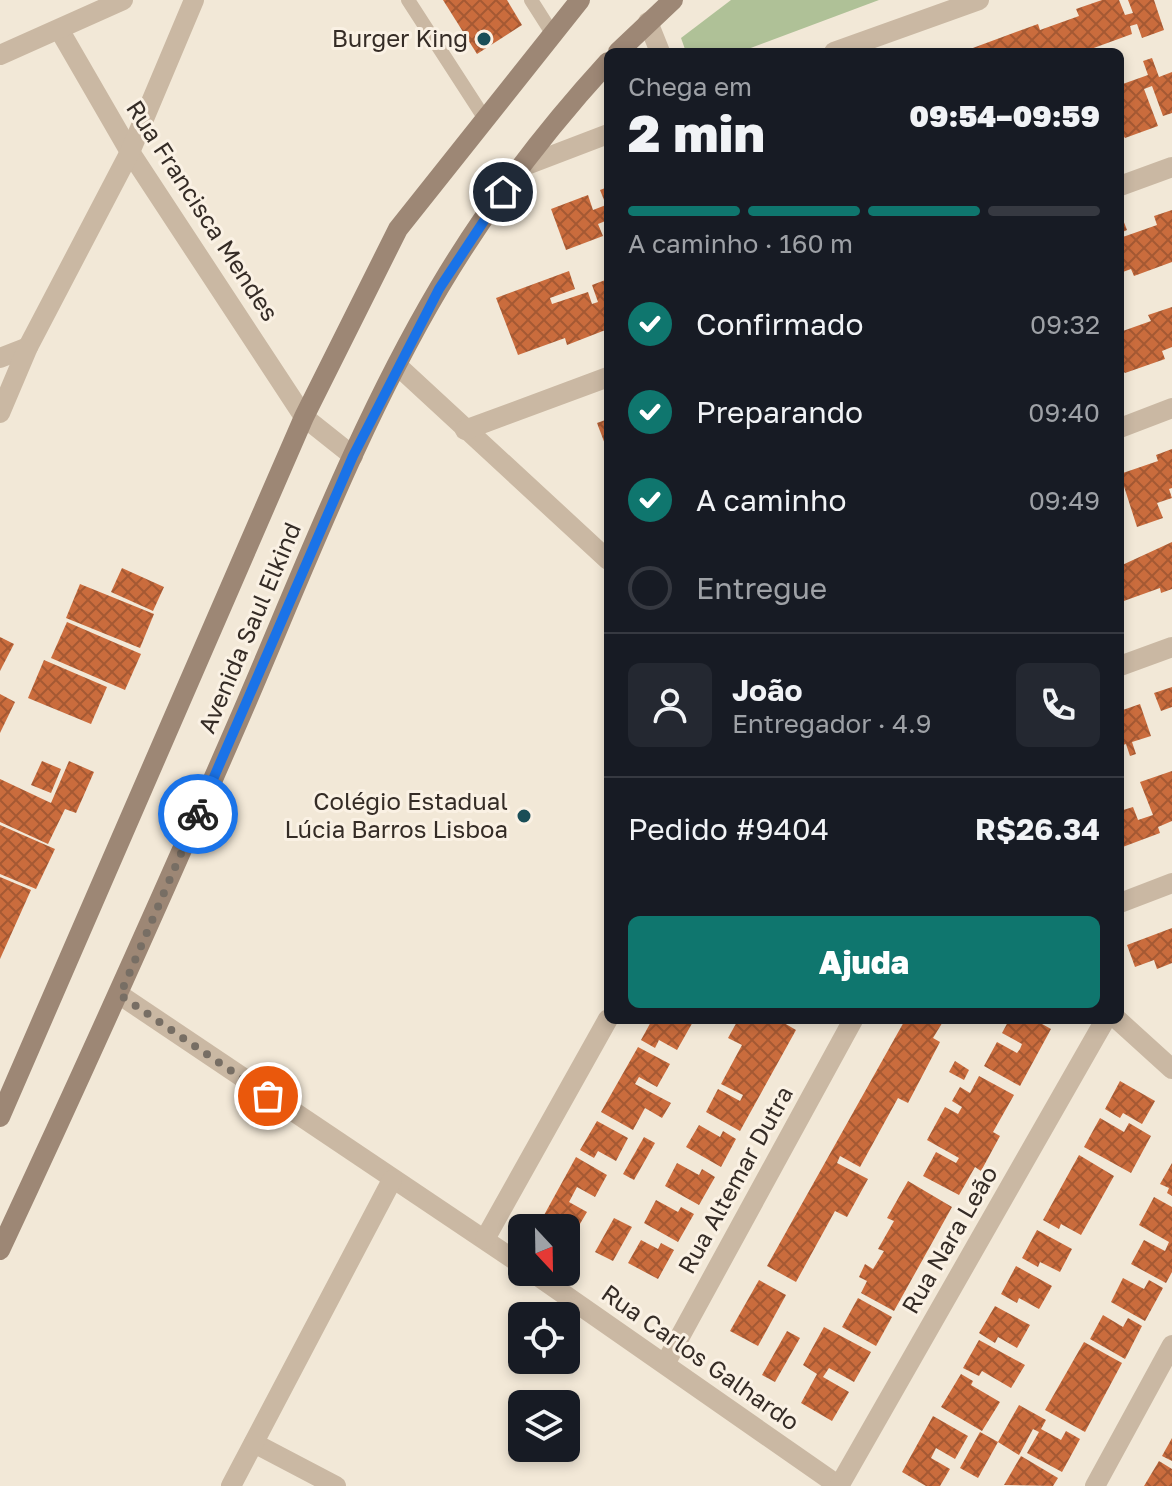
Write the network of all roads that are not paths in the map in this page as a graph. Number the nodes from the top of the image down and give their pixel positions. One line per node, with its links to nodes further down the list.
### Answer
1 (123, 0): 10 (street)
2 (194, 0): 19 (street)
3 (408, 0): 17 (lane)
4 (531, 0): 11 (lane)
5 (673, 0): 9 (main road)
6 (979, 0): 8 (street)
7 (575, 2): 11 (main road, Avenida Saul Elkind)
8 (942, 6): 14 (street)
9 (648, 22): 12 (main road); 13 (street)
10 (60, 31): 15 (street); 19 (street, Rua Francisca Mendes)
11 (552, 33): 17 (main road, Avenida Saul Elkind)
12 (622, 48)
13 (658, 48)
14 (843, 48)
15 (0, 55)
16 (604, 67): 21 (main road, Avenida Saul Elkind)
17 (485, 119): 29 (main road, Avenida Saul Elkind)
18 (604, 136): 21 (street)
19 (130, 152): 23 (street); 29 (street, Rua Francisca Mendes)
20 (1172, 167): 22 (street)
21 (519, 168): 25 (main road, Avenida Saul Elkind)
22 (1124, 185)
23 (28, 347): 24 (street); 28 (street)
24 (0, 358)
25 (399, 367): 31 (street); 32 (main road, Avenida Saul Elkind)
26 (604, 378): 31 (street)
27 (1172, 408): 30 (street)
28 (0, 413)
29 (304, 417): 32 (street, Rua Francisca Mendes); 44 (main road, Avenida Saul Elkind)
30 (1124, 426)
31 (465, 430): 33 (street)
32 (353, 456): 38 (main road, Avenida Saul Elkind)
33 (604, 556)
34 (1172, 647): 35 (street)
35 (1124, 665)
36 (1172, 883): 37 (street)
37 (1124, 901)
38 (120, 995): 45 (street); 47 (main road, Avenida Saul Elkind)
39 (605, 1024): 46 (street)
40 (851, 1024): 51 (street, Rua Altemar Dutra)
41 (1103, 1024): 55 (street, Rua Nara Leão)
42 (1122, 1024): 43 (street)
43 (1172, 1069)
44 (0, 1117)
45 (392, 1180): 46 (street); 52 (street)
46 (485, 1239): 48 (street)
47 (0, 1250)
48 (508, 1255)
49 (552, 1286): 51 (street, Rua Carlos Galhardo)
50 (1172, 1345): 56 (street)
51 (665, 1364): 55 (street, Rua Carlos Galhardo)
52 (254, 1443): 53 (street); 54 (street)
53 (231, 1486)
54 (336, 1486)
55 (839, 1486)
56 (1095, 1486)

